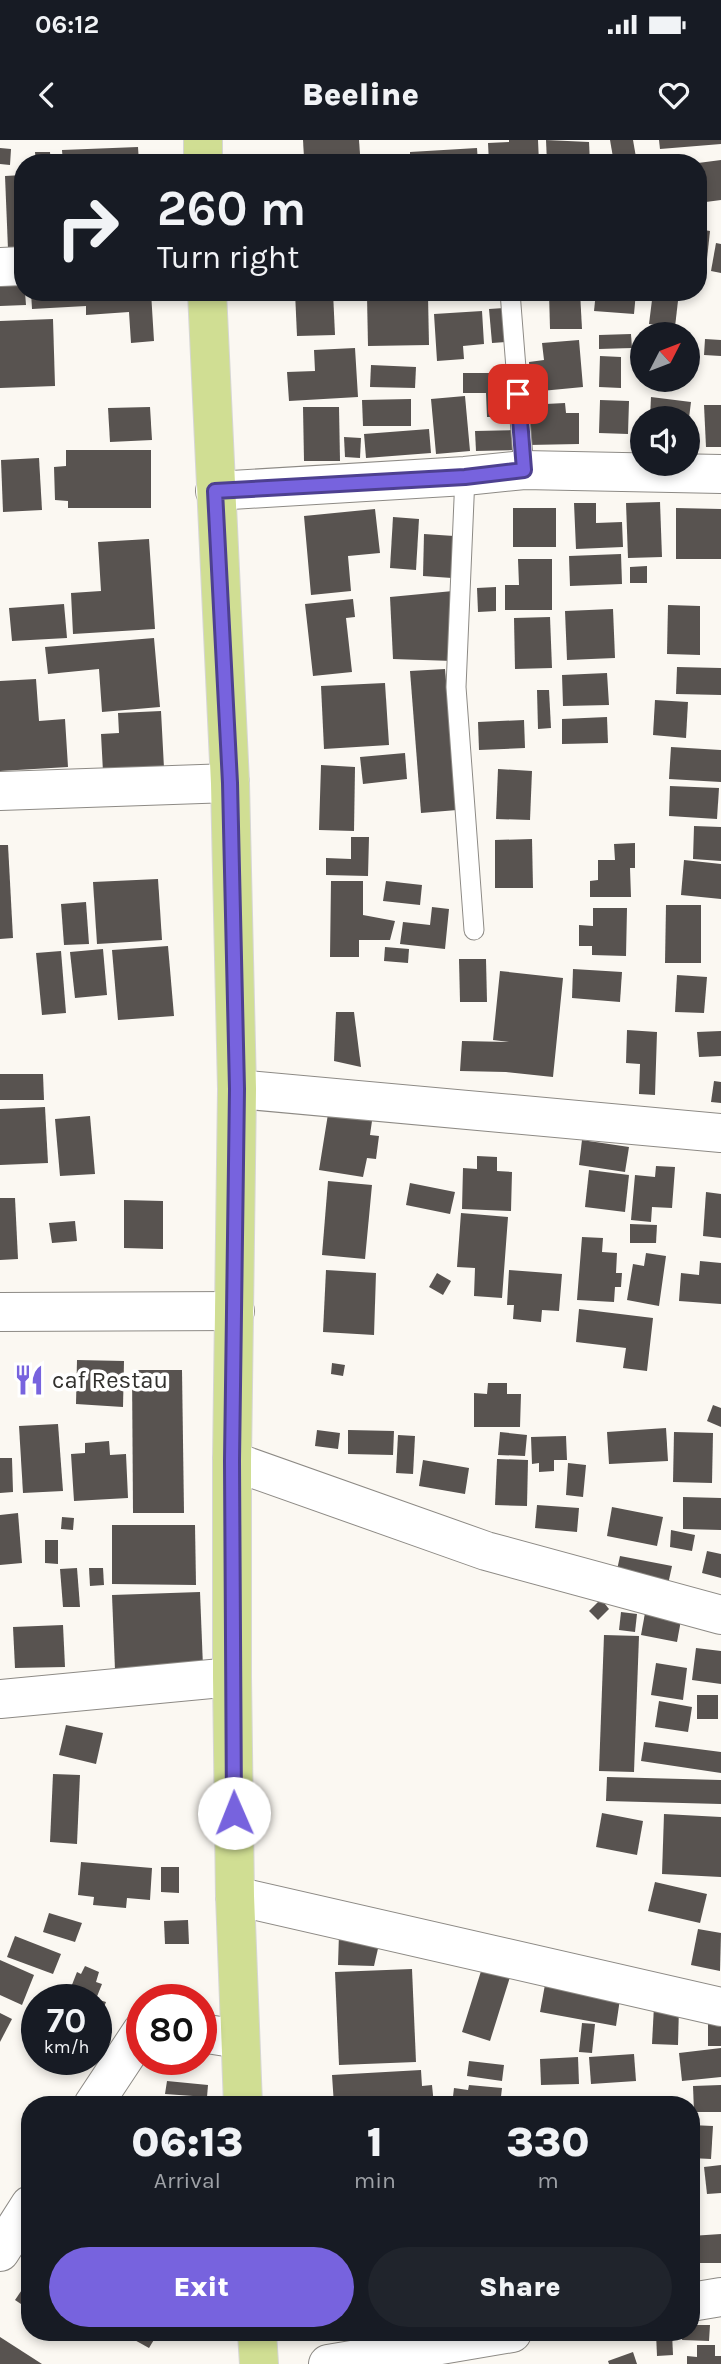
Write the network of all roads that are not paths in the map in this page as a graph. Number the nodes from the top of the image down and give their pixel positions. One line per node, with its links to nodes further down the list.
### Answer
1 (207, 301): 6 (highway)
2 (511, 301): 3 (lane)
3 (524, 470): 4 (street); 5 (street)
4 (721, 474)
5 (465, 477): 6 (street); 9 (lane)
6 (215, 491): 7 (highway)
7 (230, 783): 8 (street); 10 (highway)
8 (0, 791)
9 (474, 930)
10 (237, 1089): 11 (street); 12 (highway)
11 (721, 1133)
12 (235, 1311): 13 (street); 14 (highway)
13 (0, 1312)
14 (232, 1461): 15 (street); 16 (highway)
15 (721, 1615)
16 (232, 1676): 17 (street); 18 (highway)
17 (0, 1699)
18 (235, 1896): 19 (street); 21 (highway)
19 (721, 2007)
20 (217, 2036): 21 (street)
21 (239, 2039): 24 (highway)
22 (126, 2055): 23 (street)
23 (99, 2096)
24 (242, 2096)
25 (21, 2219): 26 (street)
26 (0, 2252)
27 (721, 2297): 28 (street)
28 (700, 2300)
29 (258, 2341): 31 (highway)
30 (465, 2341): 32 (street)
31 (259, 2364)
32 (328, 2364)

